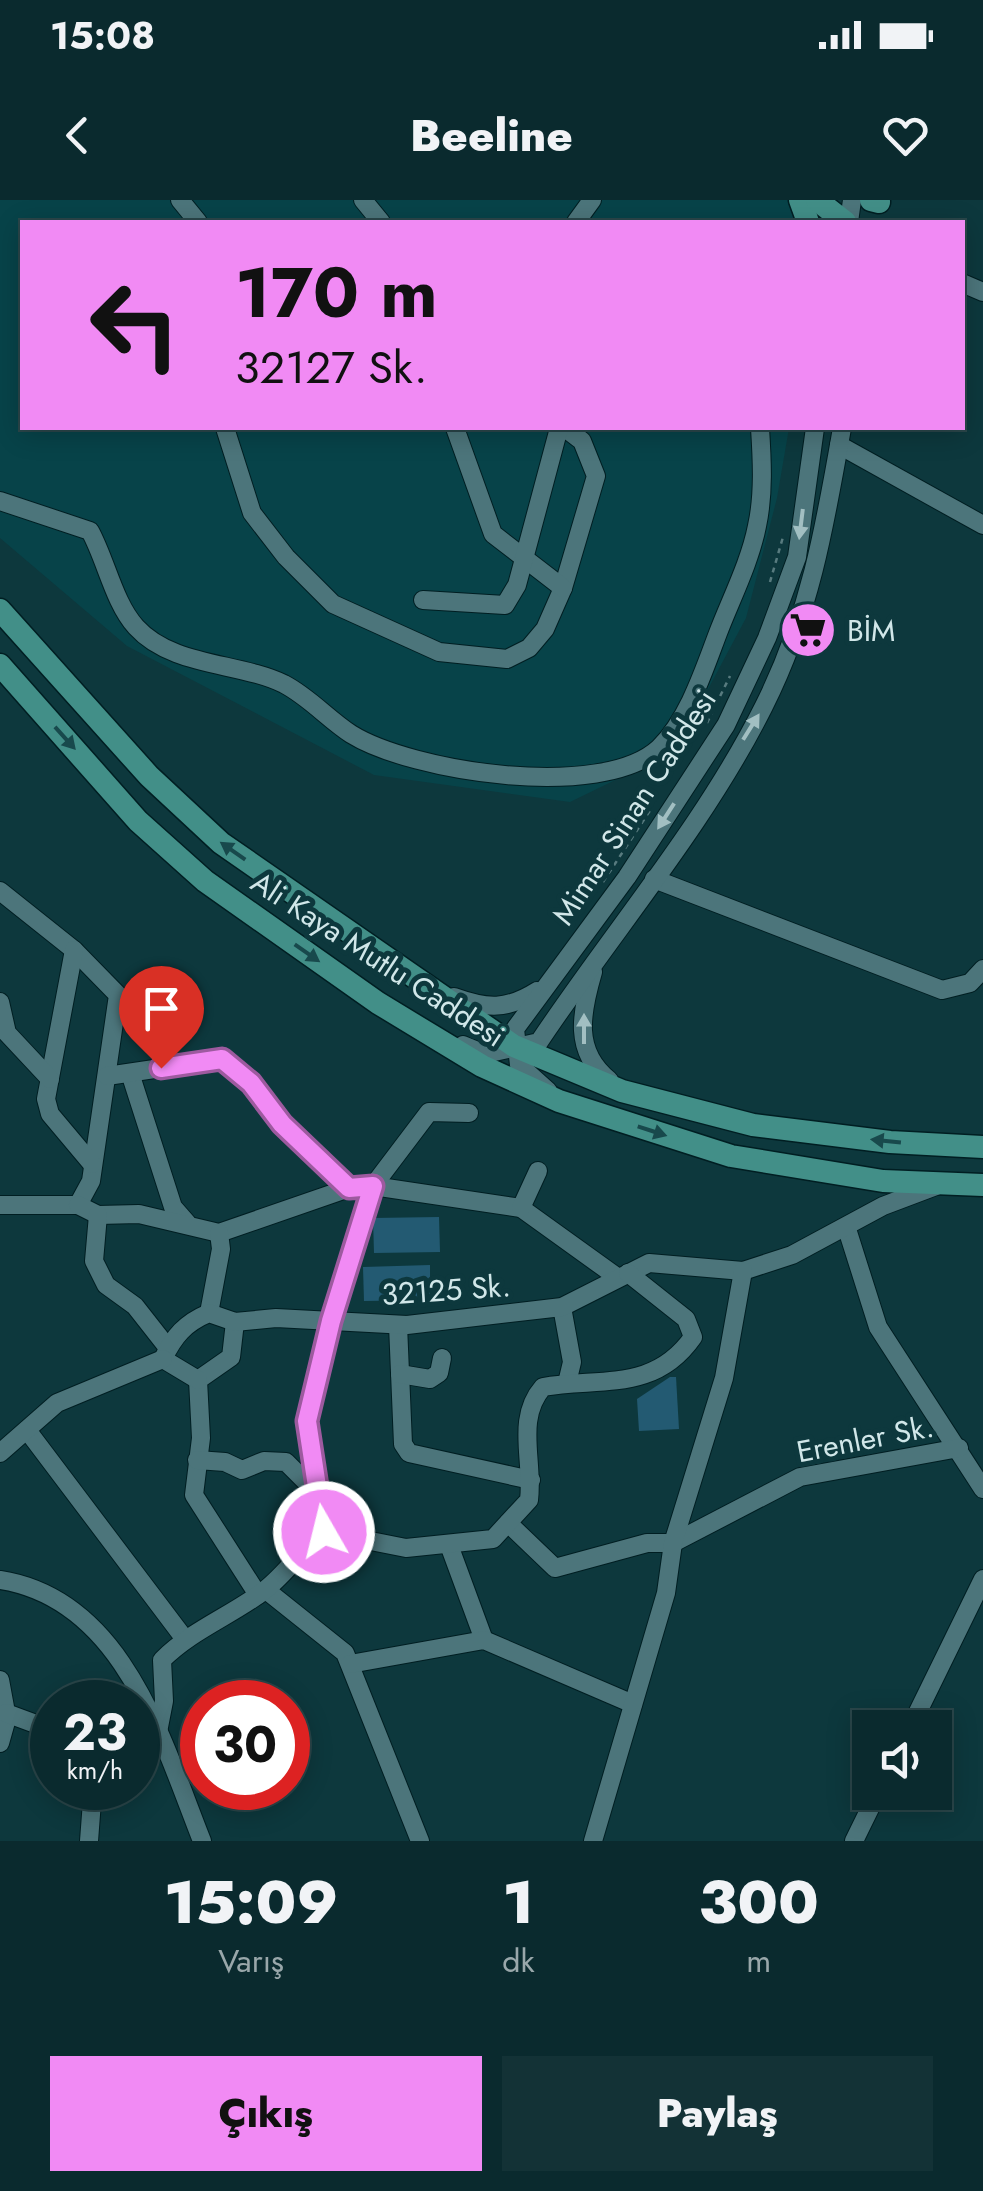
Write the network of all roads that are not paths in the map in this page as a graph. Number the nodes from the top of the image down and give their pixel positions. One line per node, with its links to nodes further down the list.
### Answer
1 (180, 200): 4 (street)
2 (363, 200): 5 (street)
3 (817, 200): 6 (main road)
4 (196, 220)
5 (378, 220)
6 (843, 220)
7 (223, 430): 17 (street)
8 (456, 430): 16 (street)
9 (561, 430): 16 (street)
10 (565, 430): 17 (street)
11 (760, 430): 14 (street)
12 (816, 430): 26 (street, Mimar Sinan Caddesi, one-way to 26)
13 (840, 436): 15 (street); 21 (street, Mimar Sinan Caddesi, one-way to 13)
14 (0, 502)
15 (983, 525)
16 (524, 561): 17 (street); 18 (street)
17 (564, 588)
18 (423, 600)
19 (0, 610): 27 (main road, Ali Kaya Mutlu Caddesi, one-way to 19)
20 (0, 666): 29 (main road, Ali Kaya Mutlu Caddesi, one-way to 29)
21 (654, 879): 24 (street, Mimar Sinan Caddesi); 25 (street)
22 (1, 896): 23 (street)
23 (74, 950): 32 (street); 33 (street)
24 (598, 952): 30 (street, Mimar Sinan Caddesi); 34 (street, one-way to 24)
25 (983, 969)
26 (546, 986): 27 (street); 30 (street, Mimar Sinan Caddesi)
27 (440, 992): 30 (main road, Ali Kaya Mutlu Caddesi)
28 (0, 1002): 33 (street)
29 (417, 1027): 30 (street); 35 (main road, Ali Kaya Mutlu Caddesi)
30 (514, 1038): 34 (main road, Ali Kaya Mutlu Caddesi); 35 (street)
31 (130, 1073): 32 (street); 44 (street); 50 (street)
32 (107, 1076): 38 (street)
33 (50, 1079): 38 (street)
34 (622, 1091): 37 (main road, Ali Kaya Mutlu Caddesi, one-way to 34)
35 (559, 1101): 40 (main road, Ali Kaya Mutlu Caddesi, one-way to 40)
36 (469, 1112): 42 (street)
37 (983, 1147)
38 (92, 1164): 46 (street)
39 (538, 1171): 48 (street)
40 (883, 1180): 41 (main road, Ali Kaya Mutlu Caddesi); 47 (street)
41 (938, 1185): 43 (main road, Ali Kaya Mutlu Caddesi); 47 (street)
42 (373, 1186): 44 (street); 48 (street); 57 (street)
43 (983, 1186)
44 (349, 1188): 52 (street)
45 (0, 1205): 46 (street)
46 (78, 1205): 49 (street)
47 (883, 1206): 51 (street)
48 (522, 1208): 54 (street)
49 (98, 1215): 50 (street); 60 (street)
50 (188, 1224): 52 (street)
51 (847, 1229): 53 (street); 66 (street, Erenler Sk.)
52 (219, 1233): 56 (street)
53 (743, 1270): 54 (street, 32125 Sk.); 74 (street)
54 (622, 1275): 55 (street, 32125 Sk.); 64 (street)
55 (562, 1308): 59 (street, 32125 Sk.); 64 (street)
56 (209, 1312): 58 (street, 32125 Sk.); 60 (street)
57 (331, 1321): 58 (street, 32125 Sk.); 59 (street, 32125 Sk.); 70 (street)
58 (235, 1322): 63 (street)
59 (398, 1325): 62 (street)
60 (165, 1354): 63 (street); 65 (street)
61 (442, 1358): 62 (street)
62 (400, 1374): 69 (street)
63 (198, 1380): 68 (street)
64 (567, 1383): 69 (street)
65 (27, 1430): 67 (street); 79 (street)
66 (959, 1448): 71 (street); 74 (street, Erenler Sk.)
67 (0, 1453)
68 (197, 1460): 70 (street); 78 (street)
69 (532, 1480): 72 (street)
70 (317, 1482): 73 (street)
71 (983, 1489)
72 (508, 1523): 74 (street, Erenler Sk.); 75 (street)
73 (324, 1532): 75 (street); 78 (street)
74 (673, 1543): 84 (street)
75 (449, 1544): 80 (street)
76 (0, 1580): 83 (street)
77 (983, 1580): 86 (street)
78 (262, 1592): 79 (street); 81 (street)
79 (184, 1638): 85 (street)
80 (484, 1640): 81 (street); 84 (street)
81 (350, 1664): 95 (street)
82 (0, 1680): 87 (street)
83 (133, 1680)
84 (633, 1704): 96 (street)
85 (160, 1709)
86 (919, 1710)
87 (6, 1712): 88 (street); 89 (street)
88 (30, 1721)
89 (0, 1743)
90 (160, 1751): 94 (street)
91 (92, 1810): 93 (street)
92 (869, 1810): 97 (street)
93 (88, 1841)
94 (202, 1841)
95 (420, 1841)
96 (593, 1841)
97 (854, 1841)

